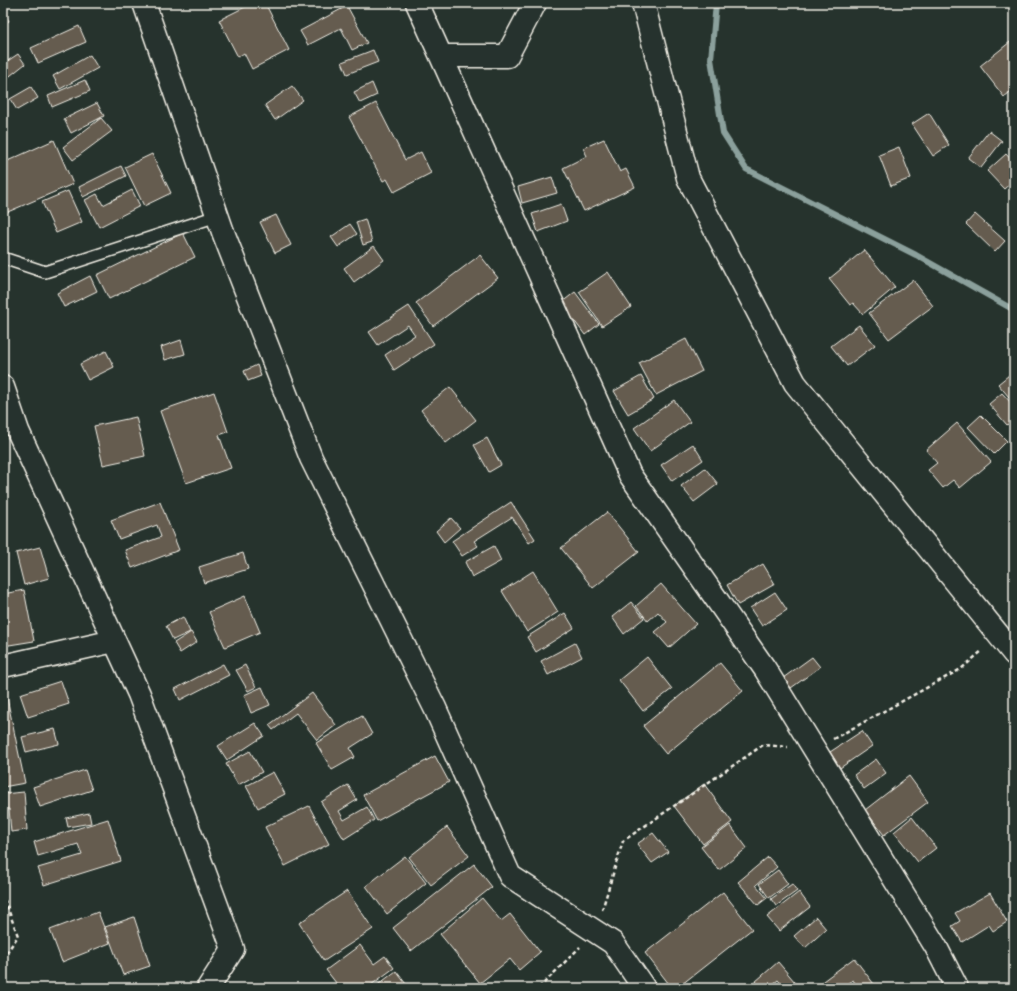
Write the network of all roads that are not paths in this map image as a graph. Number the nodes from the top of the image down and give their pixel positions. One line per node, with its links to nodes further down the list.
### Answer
1 (144, 3): 6 (street)
2 (417, 3): 5 (street)
3 (535, 3): 5 (street)
4 (643, 3): 10 (street)
5 (441, 56): 14 (street)
6 (217, 216): 7 (lane); 13 (street)
7 (3, 258)
8 (3, 387): 9 (street)
9 (114, 641): 11 (street); 12 (street)
10 (1014, 654)
11 (3, 666)
12 (208, 988)
13 (644, 988)
14 (957, 988)

